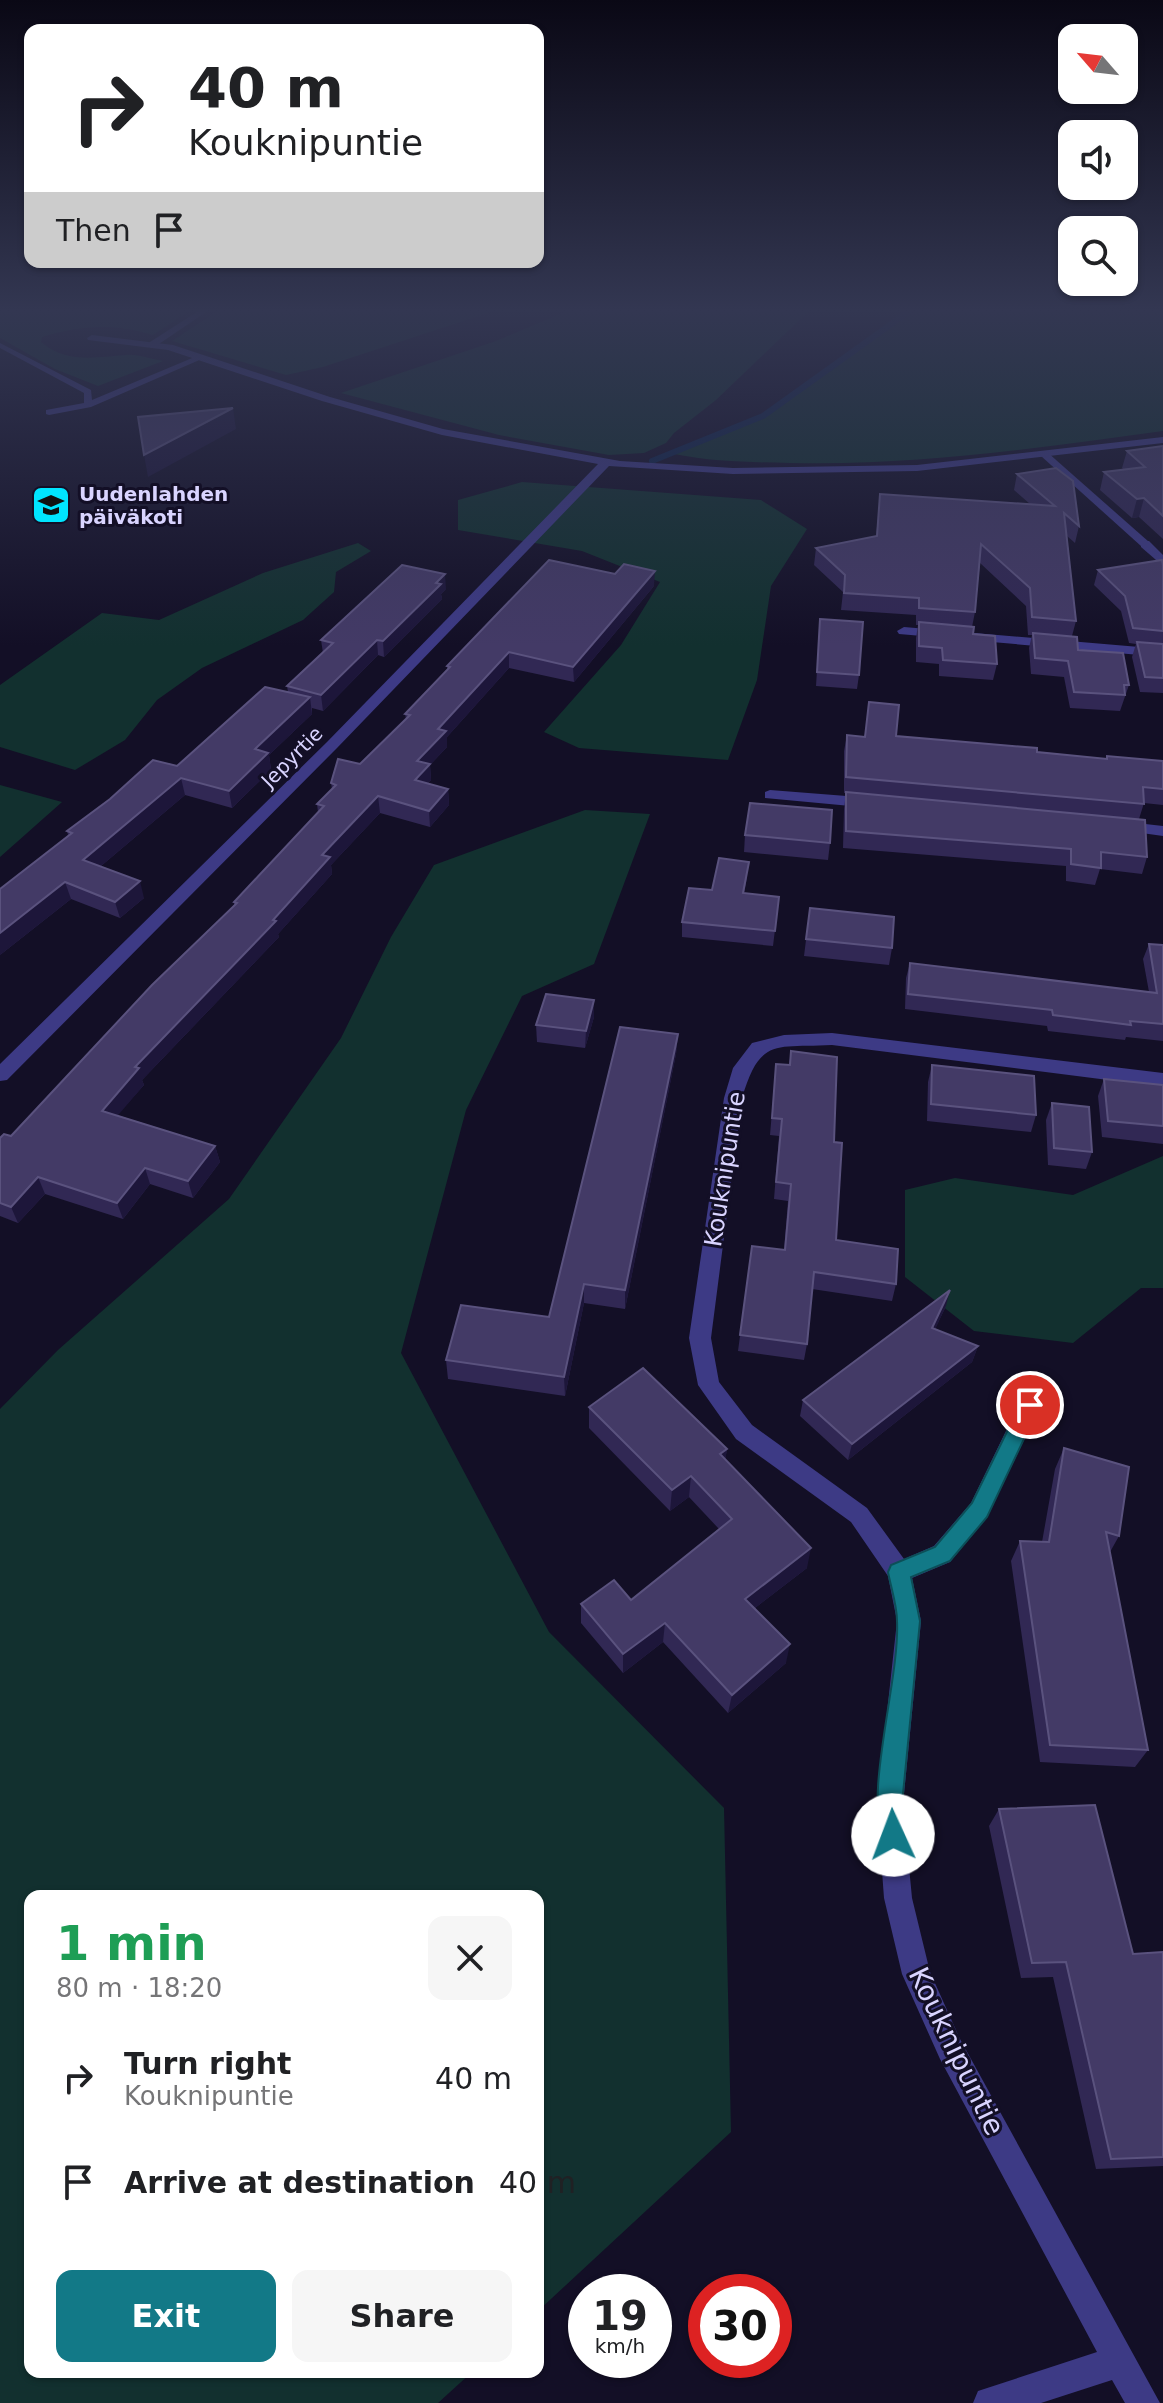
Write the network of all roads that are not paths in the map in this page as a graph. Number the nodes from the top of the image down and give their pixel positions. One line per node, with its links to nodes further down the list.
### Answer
1 (410, 422): 4 (street)
2 (1163, 440): 3 (street)
3 (1044, 454): 4 (street); 5 (lane)
4 (606, 462): 13 (street, Jepyrtie)
5 (1145, 544): 6 (street)
6 (1163, 562)
7 (904, 631): 8 (street)
8 (1163, 653)
9 (770, 795): 10 (street)
10 (895, 805)
11 (1099, 824): 12 (street)
12 (1163, 831)
13 (0, 1075)
14 (1163, 1080): 16 (street, Kouknipuntie)
15 (1030, 1405): 16 (street)
16 (899, 1572): 17 (street, Kouknipuntie)
17 (1119, 2361): 18 (street); 19 (street, Kouknipuntie)
18 (990, 2403)
19 (1143, 2403)

